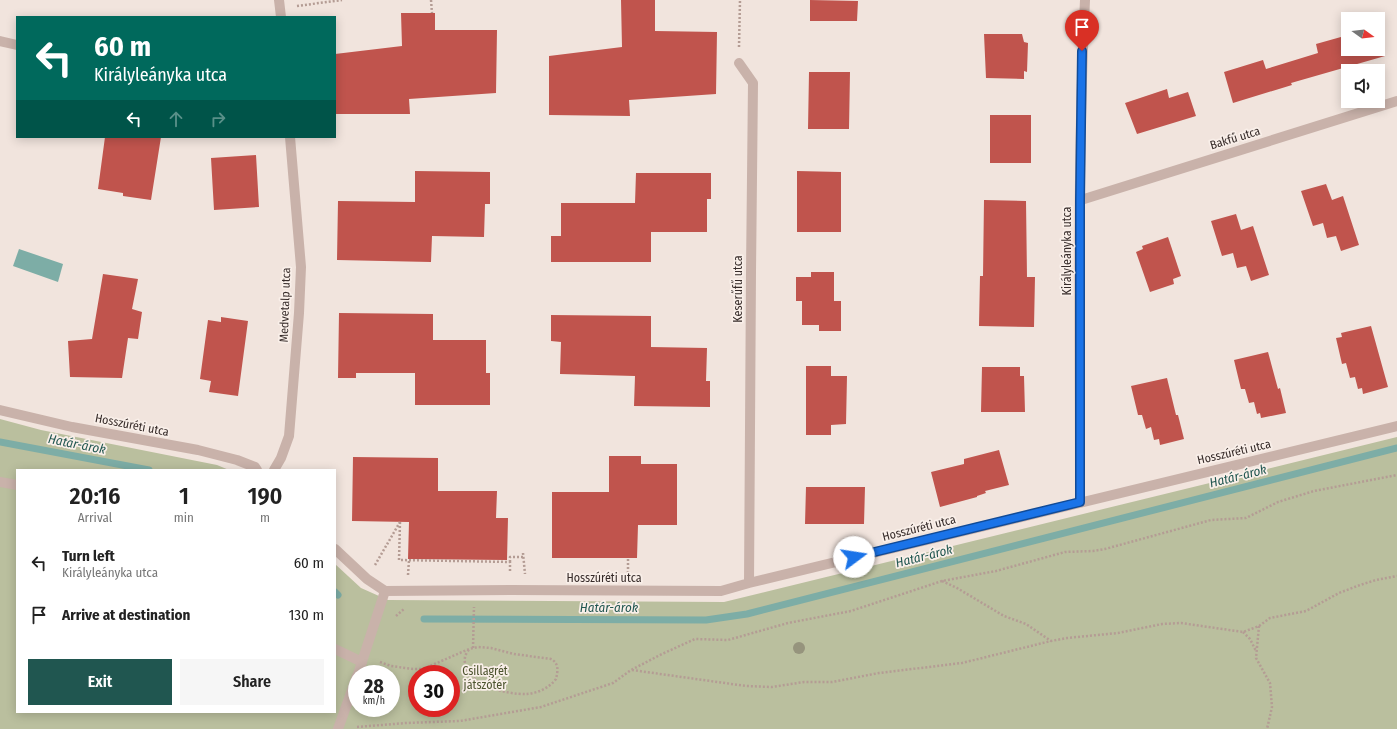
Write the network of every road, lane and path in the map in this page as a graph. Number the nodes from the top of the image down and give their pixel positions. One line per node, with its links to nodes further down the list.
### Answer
1 (342, 0): 5 (path)
2 (431, 0): 6 (path)
3 (740, 0): 9 (path)
4 (1085, 0): 12 (street, Királyleányka utca)
5 (280, 8)
6 (432, 13)
7 (0, 41): 8 (street)
8 (16, 45)
9 (739, 63): 29 (street, Keserűfű utca)
10 (1397, 101): 12 (street, Bakfű utca)
11 (290, 138): 16 (street, Medvetalp utca)
12 (1080, 200): 20 (street, Királyleányka utca)
13 (0, 410): 15 (street, Hosszúréti utca)
14 (1397, 426): 20 (street, Hosszúréti utca)
15 (256, 469)
16 (275, 469)
17 (1397, 475): 28 (path)
18 (0, 482): 19 (street)
19 (16, 485)
20 (1080, 502): 29 (street, Hosszúréti utca)
21 (386, 546): 25 (path)
22 (336, 551): 31 (street)
23 (523, 557): 25 (path)
24 (628, 558): 26 (path)
25 (510, 562): 30 (path)
26 (628, 576)
27 (1397, 576): 35 (path)
28 (942, 581): 37 (path); 47 (path)
29 (749, 583): 30 (street, Hosszúréti utca)
30 (510, 590): 32 (street, Hosszúréti utca)
31 (385, 591): 32 (street, Hosszúréti utca); 43 (street)
32 (414, 591): 34 (path)
33 (474, 606): 38 (path)
34 (394, 619)
35 (1259, 626): 36 (path); 41 (path)
36 (1243, 632): 37 (path); 41 (path)
37 (1051, 641): 47 (path)
38 (473, 648): 40 (path); 40 (path)
39 (336, 649): 43 (street)
40 (469, 649): 44 (path)
41 (1256, 652): 51 (path)
42 (382, 655): 44 (path)
43 (362, 662): 45 (street)
44 (380, 662): 46 (path)
45 (361, 665)
46 (379, 665)
47 (632, 670): 49 (path)
48 (348, 701): 50 (street)
49 (357, 727)
50 (338, 729)
51 (1267, 729)

